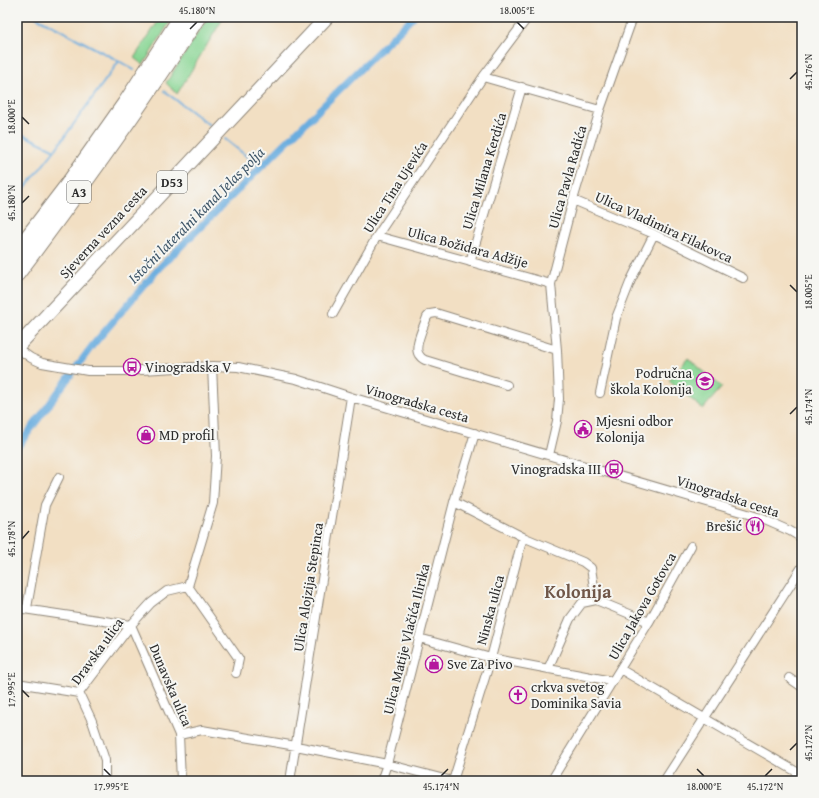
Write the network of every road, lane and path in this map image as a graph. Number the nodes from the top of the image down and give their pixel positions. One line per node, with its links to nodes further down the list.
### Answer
1 (182, 17): 12 (highway, A3)
2 (198, 17): 14 (highway, A3)
3 (327, 17): 18 (main road, Sjeverna vezna cesta / D53)
4 (528, 17): 6 (street, Ulica Tina Ujevića)
5 (631, 17): 8 (street, Ulica Pavla Radića)
6 (483, 77): 7 (street); 11 (street, Ulica Tina Ujevića)
7 (522, 87): 8 (street); 13 (street, Ulica Milana Kerdića)
8 (600, 110): 9 (street, Ulica Pavla Radića)
9 (573, 200): 10 (street, Ulica Vladimira Filakovca); 16 (street, Ulica Pavla Radića)
10 (654, 234): 15 (street, Ulica Vladimira Filakovca); 22 (street)
11 (377, 236): 13 (street, Ulica Božidara Adžije); 17 (street, Ulica Tina Ujevića)
12 (17, 252)
13 (470, 262): 16 (street, Ulica Božidara Adžije)
14 (17, 274)
15 (743, 278)
16 (551, 284): 19 (street, Ulica Pavla Radića)
17 (333, 314)
18 (17, 348): 20 (street, Vinogradska cesta)
19 (557, 350): 21 (street); 25 (street, Ulica Pavla Radića)
20 (212, 366): 23 (street, Vinogradska cesta); 32 (street)
21 (507, 384)
22 (600, 393)
23 (351, 397): 24 (street, Vinogradska cesta); 50 (street, Ulica Alojzija Stepinca)
24 (475, 433): 25 (street, Vinogradska cesta); 27 (street, Ulica Matije Vlačića Ilirika)
25 (549, 455): 29 (street, Vinogradska cesta)
26 (59, 477): 35 (street)
27 (454, 502): 28 (street); 38 (street, Ulica Matije Vlačića Ilirika)
28 (523, 537): 33 (street); 39 (street, Ninska ulica)
29 (802, 538)
30 (691, 546): 36 (street, Ulica Jakova Gotovca)
31 (802, 567): 48 (street)
32 (188, 586): 37 (street, Dravska ulica); 42 (street)
33 (596, 600): 36 (street); 40 (street)
34 (17, 608): 35 (street)
35 (27, 608): 37 (street)
36 (649, 622): 41 (street, Ulica Jakova Gotovca)
37 (131, 625): 47 (street, Dravska ulica); 49 (street, Dunavska ulica)
38 (419, 638): 39 (street); 51 (street, Ulica Matije Vlačića Ilirika)
39 (490, 658): 40 (street); 57 (street, Ninska ulica)
40 (548, 669): 44 (street)
41 (620, 669): 44 (street, Ulica Jakova Gotovca); 48 (street)
42 (236, 674)
43 (789, 678): 46 (street)
44 (612, 681): 58 (street, Ulica Jakova Gotovca)
45 (17, 683): 47 (street)
46 (802, 687)
47 (80, 693): 53 (street, Dravska ulica)
48 (704, 718): 52 (street); 59 (street)
49 (179, 735): 50 (street); 54 (street, Dunavska ulica)
50 (296, 746): 51 (street); 55 (street, Ulica Alojzija Stepinca)
51 (387, 764): 56 (street, Ulica Matije Vlačića Ilirika); 57 (street)
52 (802, 775)
53 (105, 781)
54 (182, 781)
55 (290, 781)
56 (381, 781)
57 (453, 781)
58 (551, 781)
59 (664, 781)

